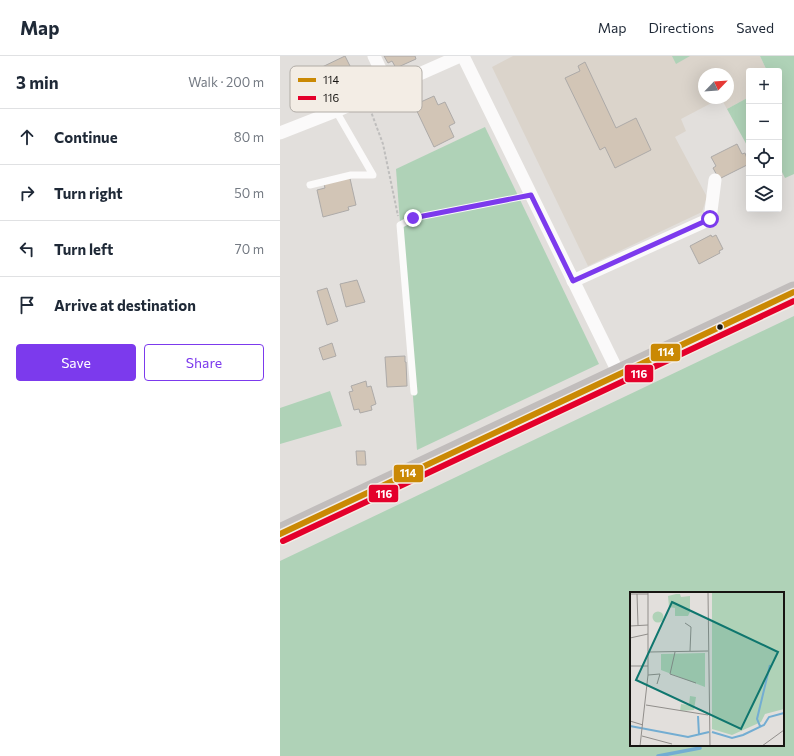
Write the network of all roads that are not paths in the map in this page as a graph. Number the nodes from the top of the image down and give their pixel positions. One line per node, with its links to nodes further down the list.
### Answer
1 (374, 56): 4 (street)
2 (460, 56): 5 (street)
3 (463, 56): 11 (street)
4 (379, 66)
5 (422, 73)
6 (333, 112): 8 (street)
7 (337, 112): 10 (lane)
8 (280, 133)
9 (715, 180): 12 (street)
10 (310, 185)
11 (531, 195): 12 (street); 15 (lane)
12 (573, 281): 14 (street)
13 (794, 292): 14 (main road)
14 (619, 374): 16 (main road)
15 (414, 392)
16 (280, 534)

